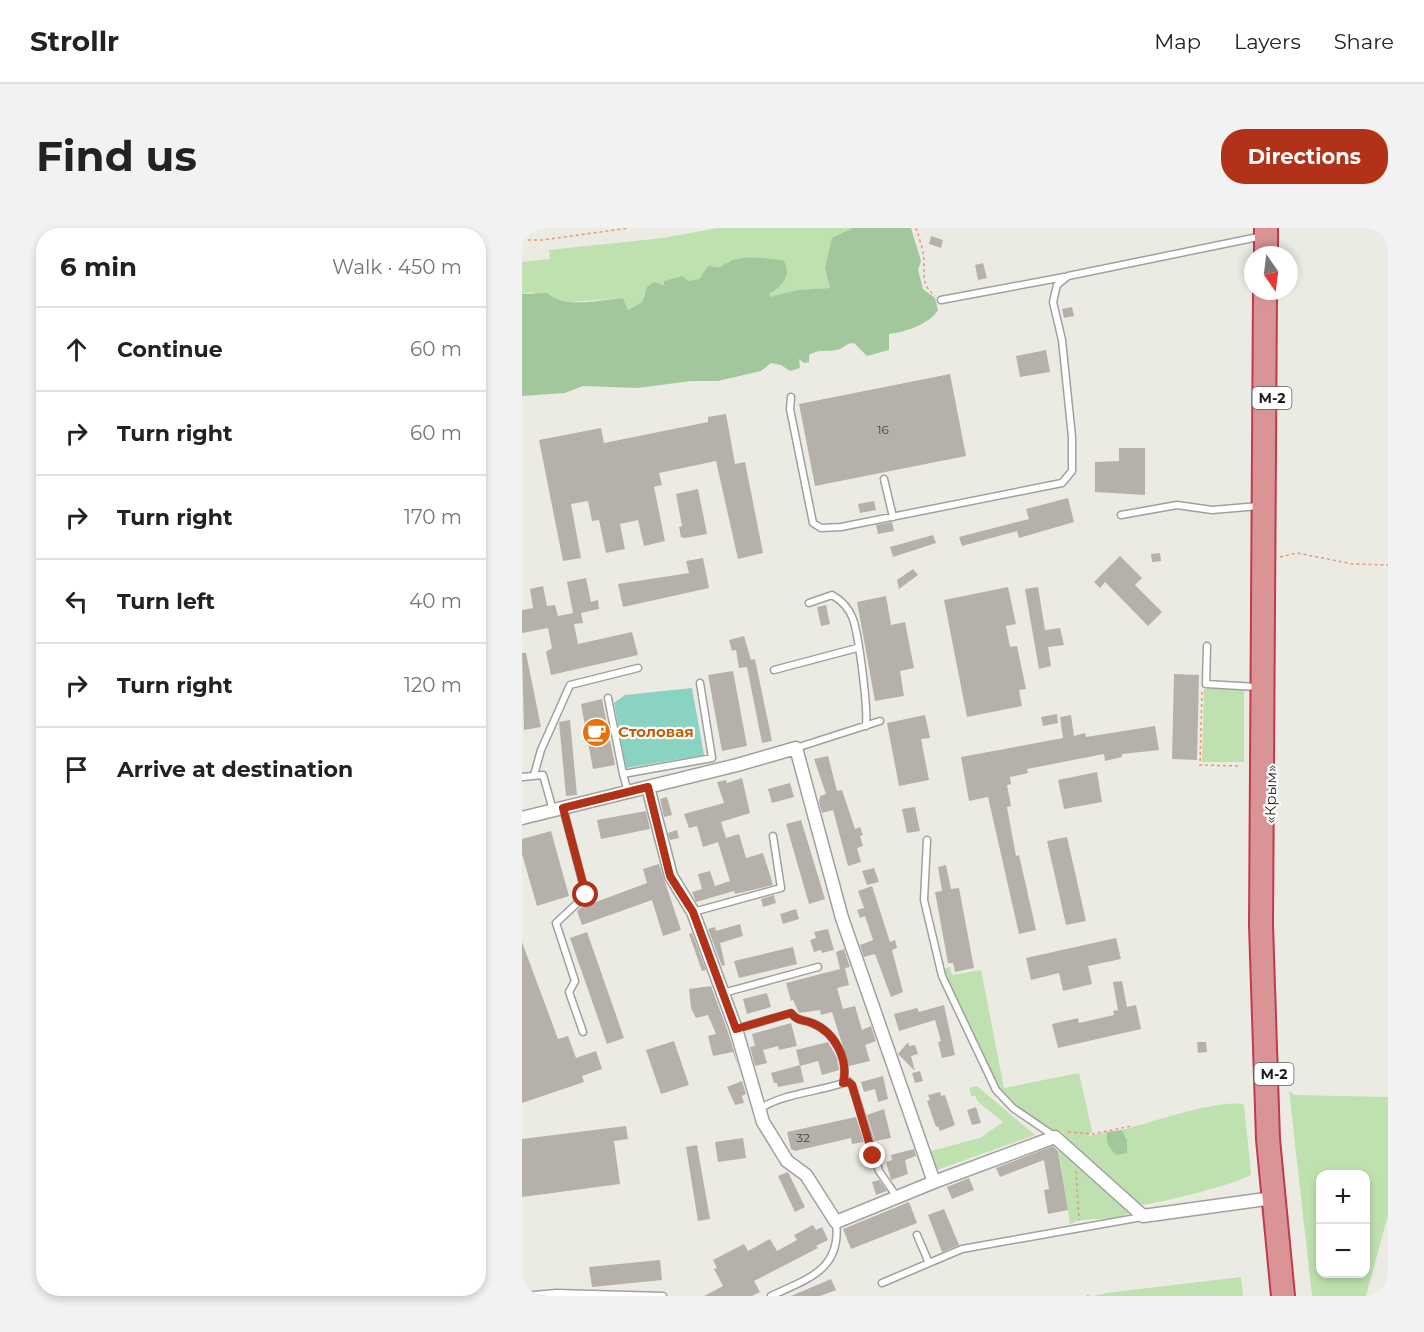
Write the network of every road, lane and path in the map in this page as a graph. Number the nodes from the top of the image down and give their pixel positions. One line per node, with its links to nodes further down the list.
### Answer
1 (629, 228): 3 (path)
2 (916, 228): 6 (path)
3 (522, 240)
4 (1269, 240): 5 (lane)
5 (1068, 276): 6 (lane); 13 (lane)
6 (941, 300)
7 (1265, 300): 11 (highway)
8 (1272, 300): 15 (highway, «Крым» / М-2)
9 (791, 397): 13 (lane)
10 (884, 478): 13 (lane)
11 (1263, 506): 12 (lane); 23 (highway)
12 (1121, 515)
13 (893, 517)
14 (1388, 565): 15 (path)
15 (1270, 577): 61 (highway, «Крым» / М-2)
16 (809, 603): 18 (lane)
17 (1207, 646): 22 (lane)
18 (857, 648): 20 (lane); 26 (lane)
19 (638, 668): 29 (lane)
20 (774, 670)
21 (700, 683): 30 (lane)
22 (1206, 684): 23 (lane); 28 (path)
23 (1264, 687): 50 (highway)
24 (609, 698): 30 (lane)
25 (880, 721): 26 (lane)
26 (866, 726): 27 (lane)
27 (796, 748): 32 (street); 48 (street)
28 (1239, 766)
29 (534, 774): 31 (lane); 34 (lane)
30 (623, 774): 33 (lane)
31 (522, 777)
32 (648, 787): 33 (street); 38 (street)
33 (628, 792): 34 (street)
34 (558, 809): 35 (street); 42 (lane)
35 (522, 817)
36 (772, 836): 38 (lane)
37 (927, 840): 46 (lane)
38 (693, 912): 40 (street)
39 (818, 967): 40 (lane)
40 (723, 994): 41 (street)
41 (736, 1029): 43 (lane); 44 (street)
42 (583, 1032)
43 (843, 1083): 44 (lane); 49 (lane)
44 (760, 1109): 52 (street)
45 (1132, 1126): 46 (path)
46 (1055, 1137): 47 (street); 48 (street)
47 (1075, 1155): 51 (street); 53 (path)
48 (934, 1182): 49 (street)
49 (897, 1197): 52 (street)
50 (1273, 1198): 51 (street); 60 (highway)
51 (1143, 1216): 53 (lane)
52 (836, 1222): 59 (lane)
53 (1079, 1226): 55 (lane)
54 (917, 1235): 55 (lane)
55 (929, 1263): 56 (lane)
56 (882, 1283)
57 (523, 1296): 58 (lane)
58 (663, 1296)
59 (771, 1296)
60 (1283, 1296)
61 (1288, 1296)

